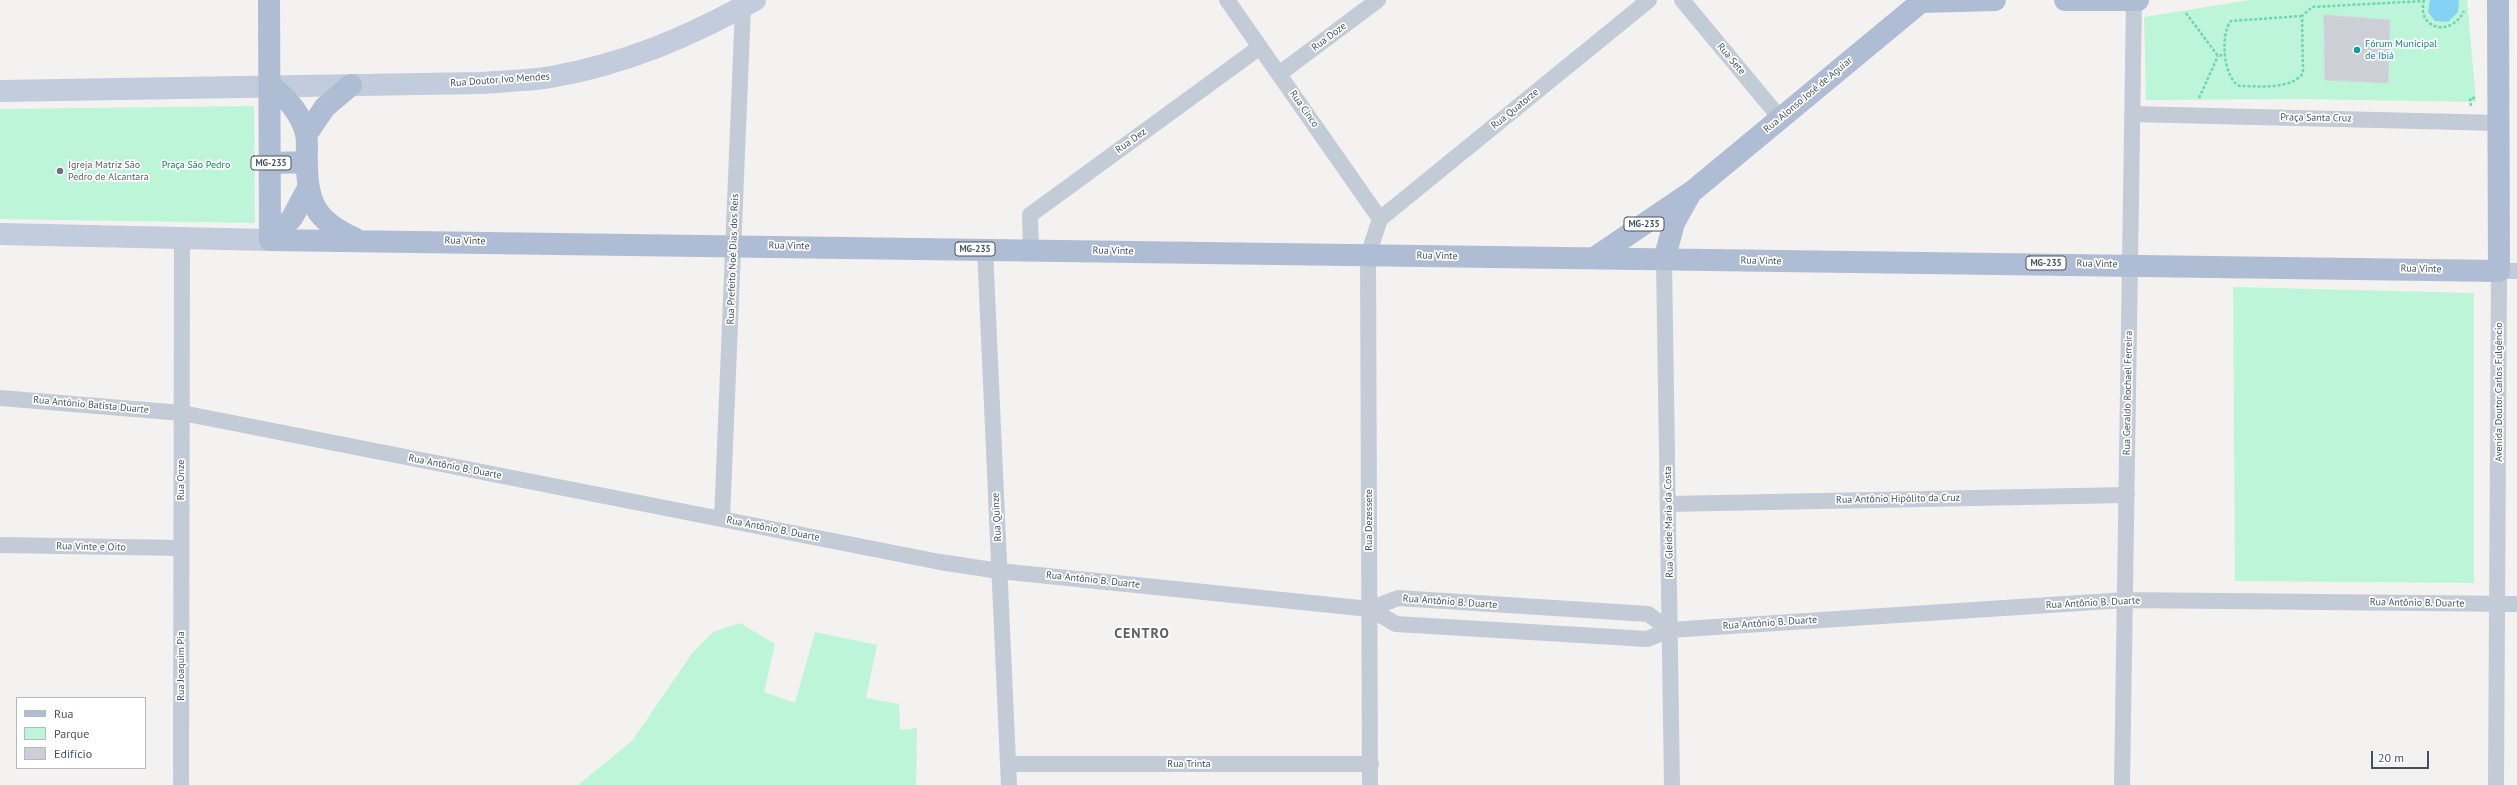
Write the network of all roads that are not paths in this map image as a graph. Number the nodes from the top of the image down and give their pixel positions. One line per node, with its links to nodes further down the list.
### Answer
1 (269, 0): 15 (main road, MG-235)
2 (1227, 0): 12 (street, Rua Cinco)
3 (1378, 0): 13 (street, Rua Doze)
4 (1649, 0): 25 (street, Rua Quatorze)
5 (1682, 0): 18 (street, Rua Sete)
6 (1994, 0): 10 (main road, MG-235)
7 (2065, 0): 8 (main road)
8 (2136, 0): 17 (street, Rua Geraldo Rochael Ferreira)
9 (2498, 0): 19 (main road, Avenida Doutor Carlos Fulgêncio)
10 (1922, 1): 18 (main road, Rua Alonso José de Aguiar / MG-235)
11 (746, 2): 14 (street, Rua Doutor Ivo Mendes); 30 (street, Rua Prefeito Noé Dias dos Reis)
12 (1260, 47): 13 (street, Rua Cinco); 32 (street, Rua Dez)
13 (1279, 74): 25 (street, Rua Cinco)
14 (351, 84): 15 (street, Rua Doutor Ivo Mendes); 20 (main road)
15 (271, 86): 16 (street); 20 (main road, MG-235); 22 (main road, MG-235)
16 (0, 91)
17 (2132, 114): 19 (street, Praça Santa Cruz); 36 (street, Rua Geraldo Rochael Ferreira)
18 (1780, 118): 24 (main road, Rua Alonso José de Aguiar / MG-235)
19 (2500, 123): 37 (main road, Avenida Doutor Carlos Fulgêncio)
20 (306, 135): 21 (main road, MG-235)
21 (306, 162): 22 (main road); 23 (main road, MG-235)
22 (271, 163): 28 (main road, MG-235)
23 (307, 190): 28 (main road); 29 (main road, MG-235)
24 (1694, 190): 34 (main road, MG-235); 35 (main road)
25 (1380, 219): 33 (street, Rua Dezessete)
26 (0, 234): 27 (street)
27 (182, 236): 28 (street); 39 (street, Rua Onze)
28 (270, 240): 29 (main road, MG-235)
29 (357, 240): 30 (main road, Rua Vinte / MG-235)
30 (733, 245): 31 (main road, Rua Vinte / MG-235); 42 (street, Rua Prefeito Noé Dias dos Reis)
31 (985, 249): 32 (main road, Rua Vinte / MG-235); 45 (street, Rua Quinze)
32 (1031, 249): 33 (main road, Rua Vinte / MG-235)
33 (1368, 255): 34 (main road, Rua Vinte / MG-235); 49 (street, Rua Dezessete)
34 (1594, 258): 35 (main road, Rua Vinte / MG-235)
35 (1664, 260): 36 (main road, Rua Vinte / MG-235); 41 (street, Rua Gleide Maria da Costa)
36 (2130, 264): 37 (main road, Rua Vinte / MG-235); 40 (street, Rua Geraldo Rochael Ferreira)
37 (2508, 271): 47 (street, Avenida Doutor Carlos Fulgêncio)
38 (0, 398): 39 (street, Rua Antônio Batista Duarte)
39 (182, 413): 42 (street, Rua Antônio B. Duarte); 44 (street, Rua Onze)
40 (2127, 495): 41 (street, Rua Antônio Hipólito da Cruz); 46 (street, Rua Geraldo Rochael Ferreira)
41 (1668, 504): 50 (street, Rua Gleide Maria da Costa)
42 (722, 519): 45 (street, Rua Antônio B. Duarte)
43 (0, 546): 44 (street, Rua Vinte e Oito)
44 (181, 548): 53 (street, Rua Joaquim Pia)
45 (999, 571): 49 (street, Rua Antônio B. Duarte); 51 (street, Rua Quinze)
46 (2125, 600): 47 (street, Rua Antônio B. Duarte); 50 (street, Rua Antônio B. Duarte); 57 (street, Rua Geraldo Rochael Ferreira)
47 (2497, 604): 48 (street, Rua Antônio B. Duarte); 58 (street, Avenida Doutor Carlos Fulgêncio)
48 (2517, 604)
49 (1370, 609): 50 (street, Rua Antônio B. Duarte); 50 (street, Rua Antônio B. Duarte); 52 (street, Rua Dezessete)
50 (1670, 630): 56 (street, Rua Gleide Maria da Costa)
51 (1008, 764): 52 (street, Rua Trinta); 54 (street, Rua Quinze)
52 (1371, 764): 55 (street, Rua Dezessete)
53 (180, 785)
54 (1009, 785)
55 (1370, 785)
56 (1672, 785)
57 (2122, 785)
58 (2496, 785)

